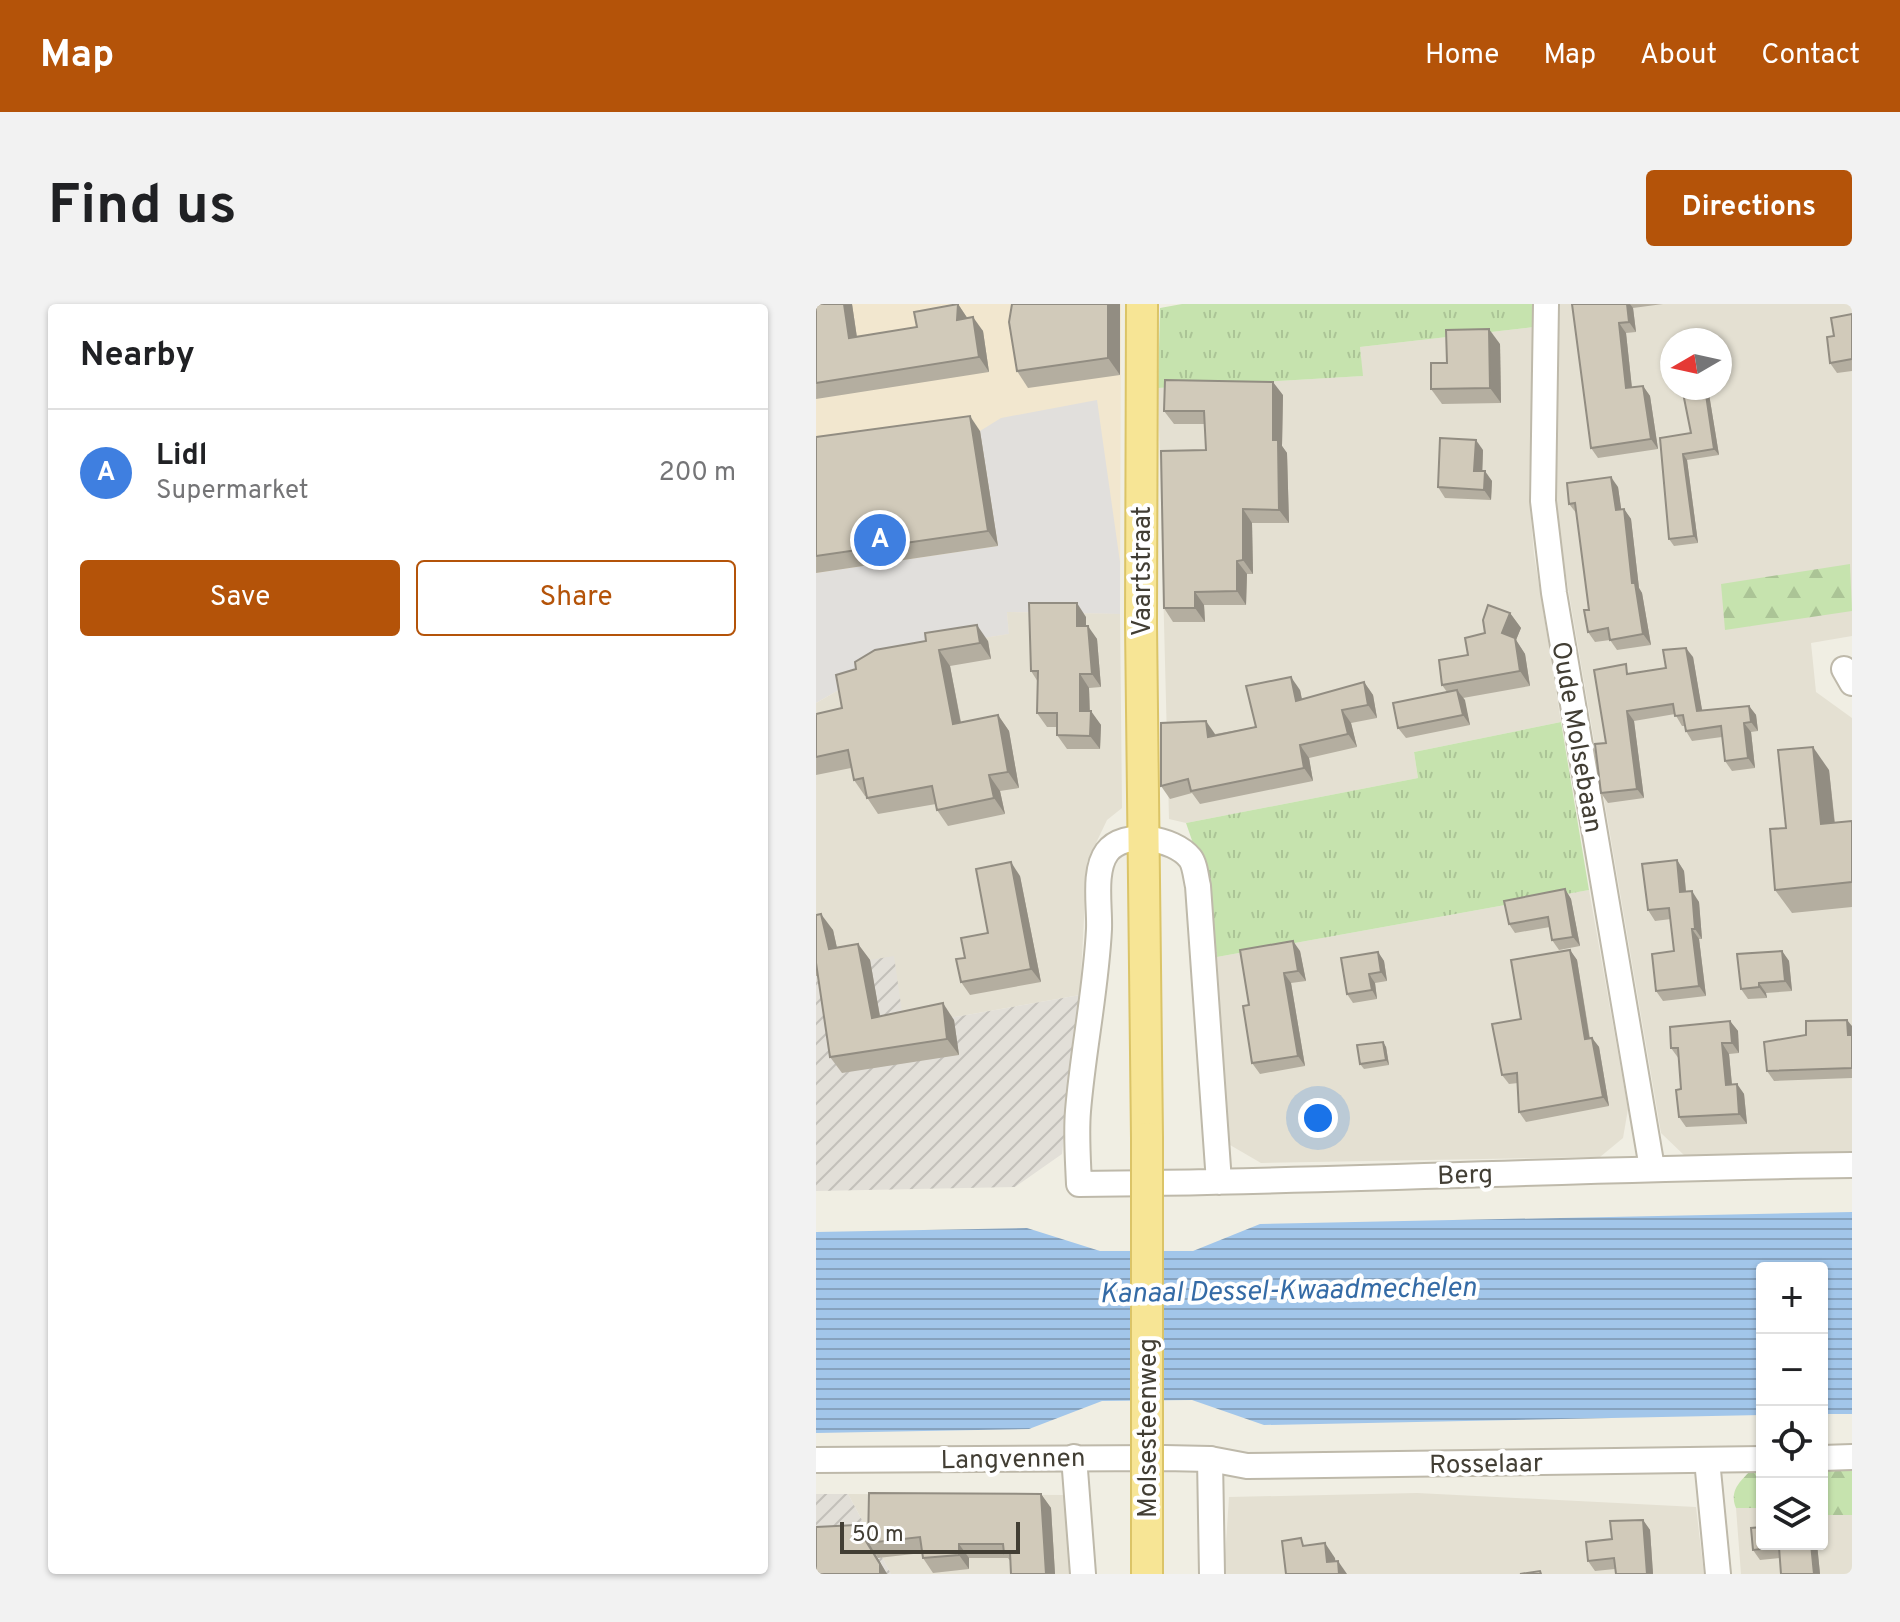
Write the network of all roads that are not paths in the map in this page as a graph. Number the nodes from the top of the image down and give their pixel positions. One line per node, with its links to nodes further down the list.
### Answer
1 (1142, 304): 3 (main road, Vaartstraat)
2 (1546, 304): 6 (street, Oude Molsebaan)
3 (1146, 838): 4 (main road, Vaartstraat); 7 (street); 7 (street, Berg)
4 (1147, 1138): 16 (main road, Molsesteenweg, bridge)
5 (1852, 1165): 6 (street, Berg)
6 (1652, 1168): 7 (street, Berg)
7 (1219, 1182)
8 (1074, 1457): 11 (street, Langvennen); 13 (street, Langvennen); 15 (street)
9 (1852, 1457): 10 (street)
10 (1828, 1458)
11 (1210, 1459): 14 (street, Rosselaar); 17 (street)
12 (1756, 1459): 14 (street, Rosselaar)
13 (816, 1460)
14 (1707, 1460): 18 (street)
15 (1083, 1574)
16 (1147, 1574)
17 (1212, 1574)
18 (1718, 1574)

